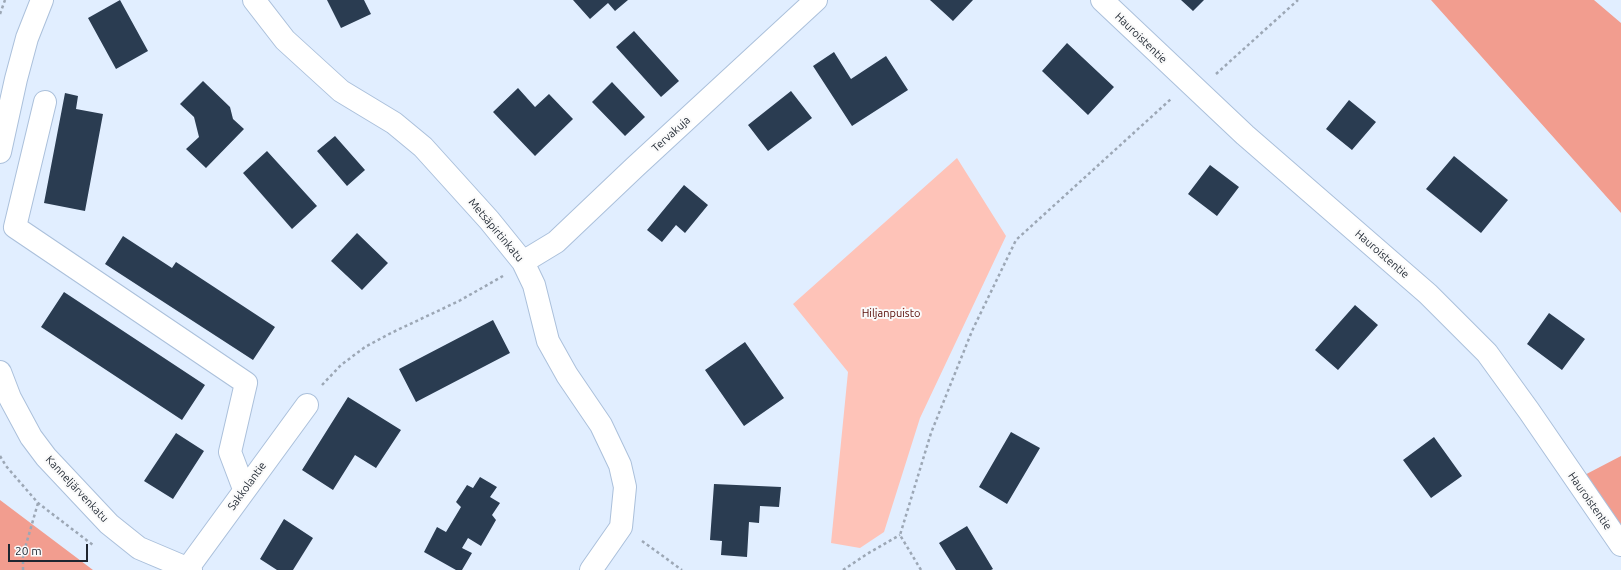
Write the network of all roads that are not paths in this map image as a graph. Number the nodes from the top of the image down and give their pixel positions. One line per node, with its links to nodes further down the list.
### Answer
1 (42, 0): 5 (street)
2 (254, 0): 8 (street, Metsäpirtinkatu)
3 (1102, 0): 12 (street, Hauroistentie)
4 (806, 3): 8 (street, Tervakuja)
5 (8, 76): 7 (street)
6 (45, 102): 11 (street)
7 (0, 152)
8 (523, 262): 14 (street, Metsäpirtinkatu)
9 (0, 372): 13 (street, Kanneljärvenkatu)
10 (307, 405): 11 (street, Sakkolantie)
11 (244, 489): 13 (street, Sakkolantie)
12 (1621, 546)
13 (189, 569)
14 (591, 570)

